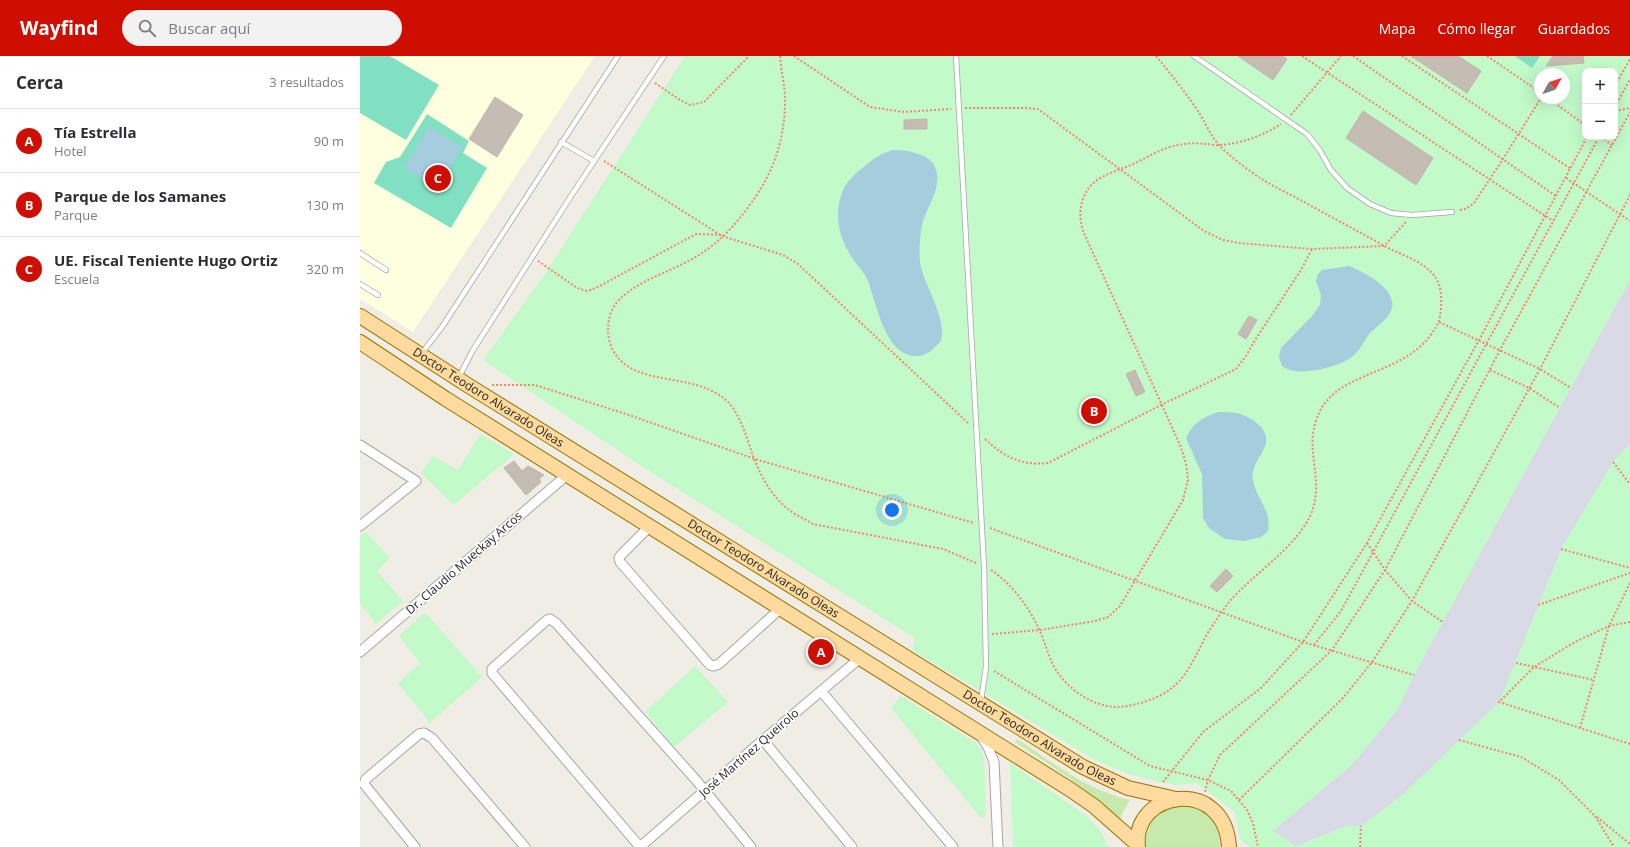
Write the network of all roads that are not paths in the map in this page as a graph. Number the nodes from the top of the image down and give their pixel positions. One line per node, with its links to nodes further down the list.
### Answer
1 (618, 56): 5 (lane)
2 (664, 56): 6 (lane)
3 (956, 56): 24 (lane)
4 (1194, 56): 7 (lane)
5 (561, 142): 6 (lane); 14 (lane)
6 (594, 162): 15 (lane)
7 (1452, 212)
8 (360, 253): 9 (lane)
9 (386, 270)
10 (360, 284): 11 (lane)
11 (378, 295)
12 (360, 316): 14 (main road, Doctor Teodoro Alvarado Oleas)
13 (360, 342): 17 (main road, Doctor Teodoro Alvarado Oleas)
14 (420, 355): 15 (main road, Doctor Teodoro Alvarado Oleas)
15 (458, 379): 24 (main road, Doctor Teodoro Alvarado Oleas)
16 (360, 446): 18 (street)
17 (568, 475): 19 (main road, Doctor Teodoro Alvarado Oleas); 21 (street, Dr. Claudio Mueckay Arcos)
18 (360, 526)
19 (649, 526): 20 (main road, Doctor Teodoro Alvarado Oleas); 20 (street)
20 (780, 609): 22 (main road, Doctor Teodoro Alvarado Oleas)
21 (360, 652)
22 (859, 659): 23 (street, José Martínez Queirolo); 25 (main road, Doctor Teodoro Alvarado Oleas)
23 (821, 691): 26 (street, José Martínez Queirolo); 36 (street)
24 (981, 704): 28 (main road, Doctor Teodoro Alvarado Oleas)
25 (977, 732): 30 (main road, Doctor Teodoro Alvarado Oleas); 37 (street)
26 (763, 740): 27 (street, José Martínez Queirolo); 35 (street)
27 (704, 791): 33 (street, José Martínez Queirolo); 33 (street); 34 (street)
28 (1176, 799): 29 (main road, Doctor Teodoro Alvarado Oleas); 30 (main road)
29 (1230, 843)
30 (1133, 846)
31 (415, 847): 32 (street)
32 (525, 847)
33 (640, 847)
34 (751, 847)
35 (852, 847)
36 (953, 847)
37 (998, 847)

